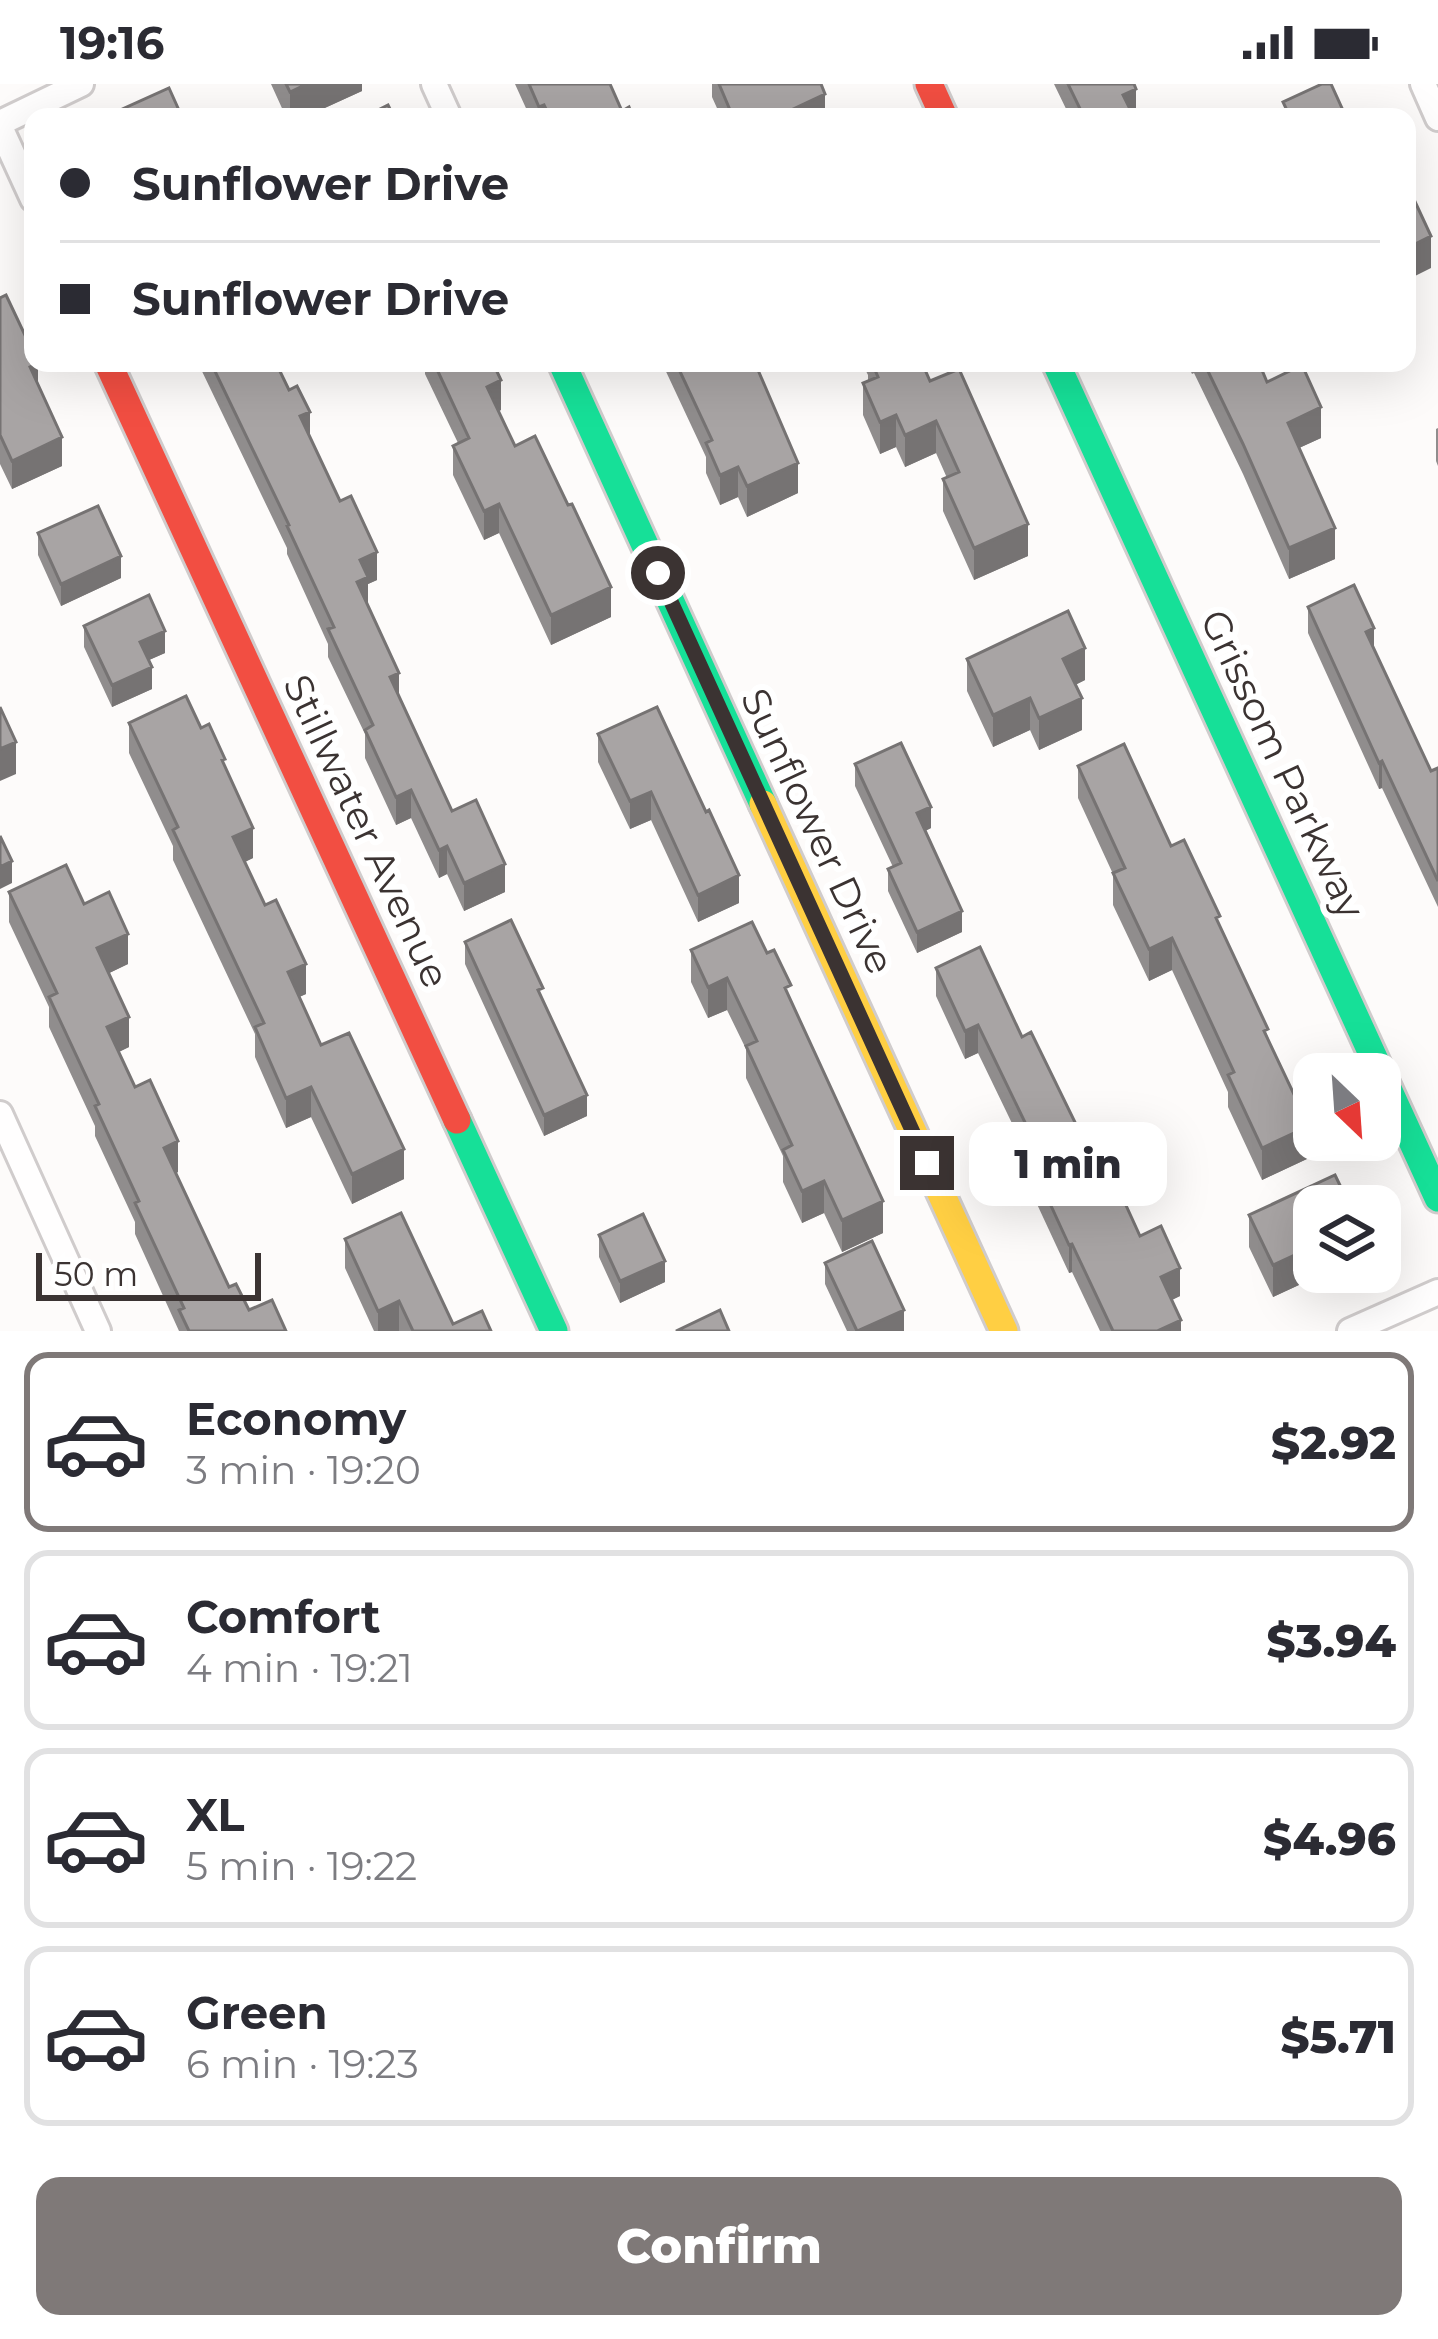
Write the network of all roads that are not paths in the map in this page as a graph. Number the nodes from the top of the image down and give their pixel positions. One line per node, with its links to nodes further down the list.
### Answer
1 (81, 84): 3 (street)
2 (1423, 84): 4 (street)
3 (34, 108)
4 (1438, 118)
5 (0, 125): 6 (street)
6 (24, 179)
7 (112, 372): 14 (street, Stillwater Avenue)
8 (566, 372): 15 (street, Sunflower Drive)
9 (1061, 372): 11 (street, Grissom Parkway)
10 (0, 1114): 13 (street)
11 (1438, 1198)
12 (1438, 1292): 16 (street)
13 (98, 1331)
14 (554, 1331)
15 (1004, 1331)
16 (1350, 1331)

